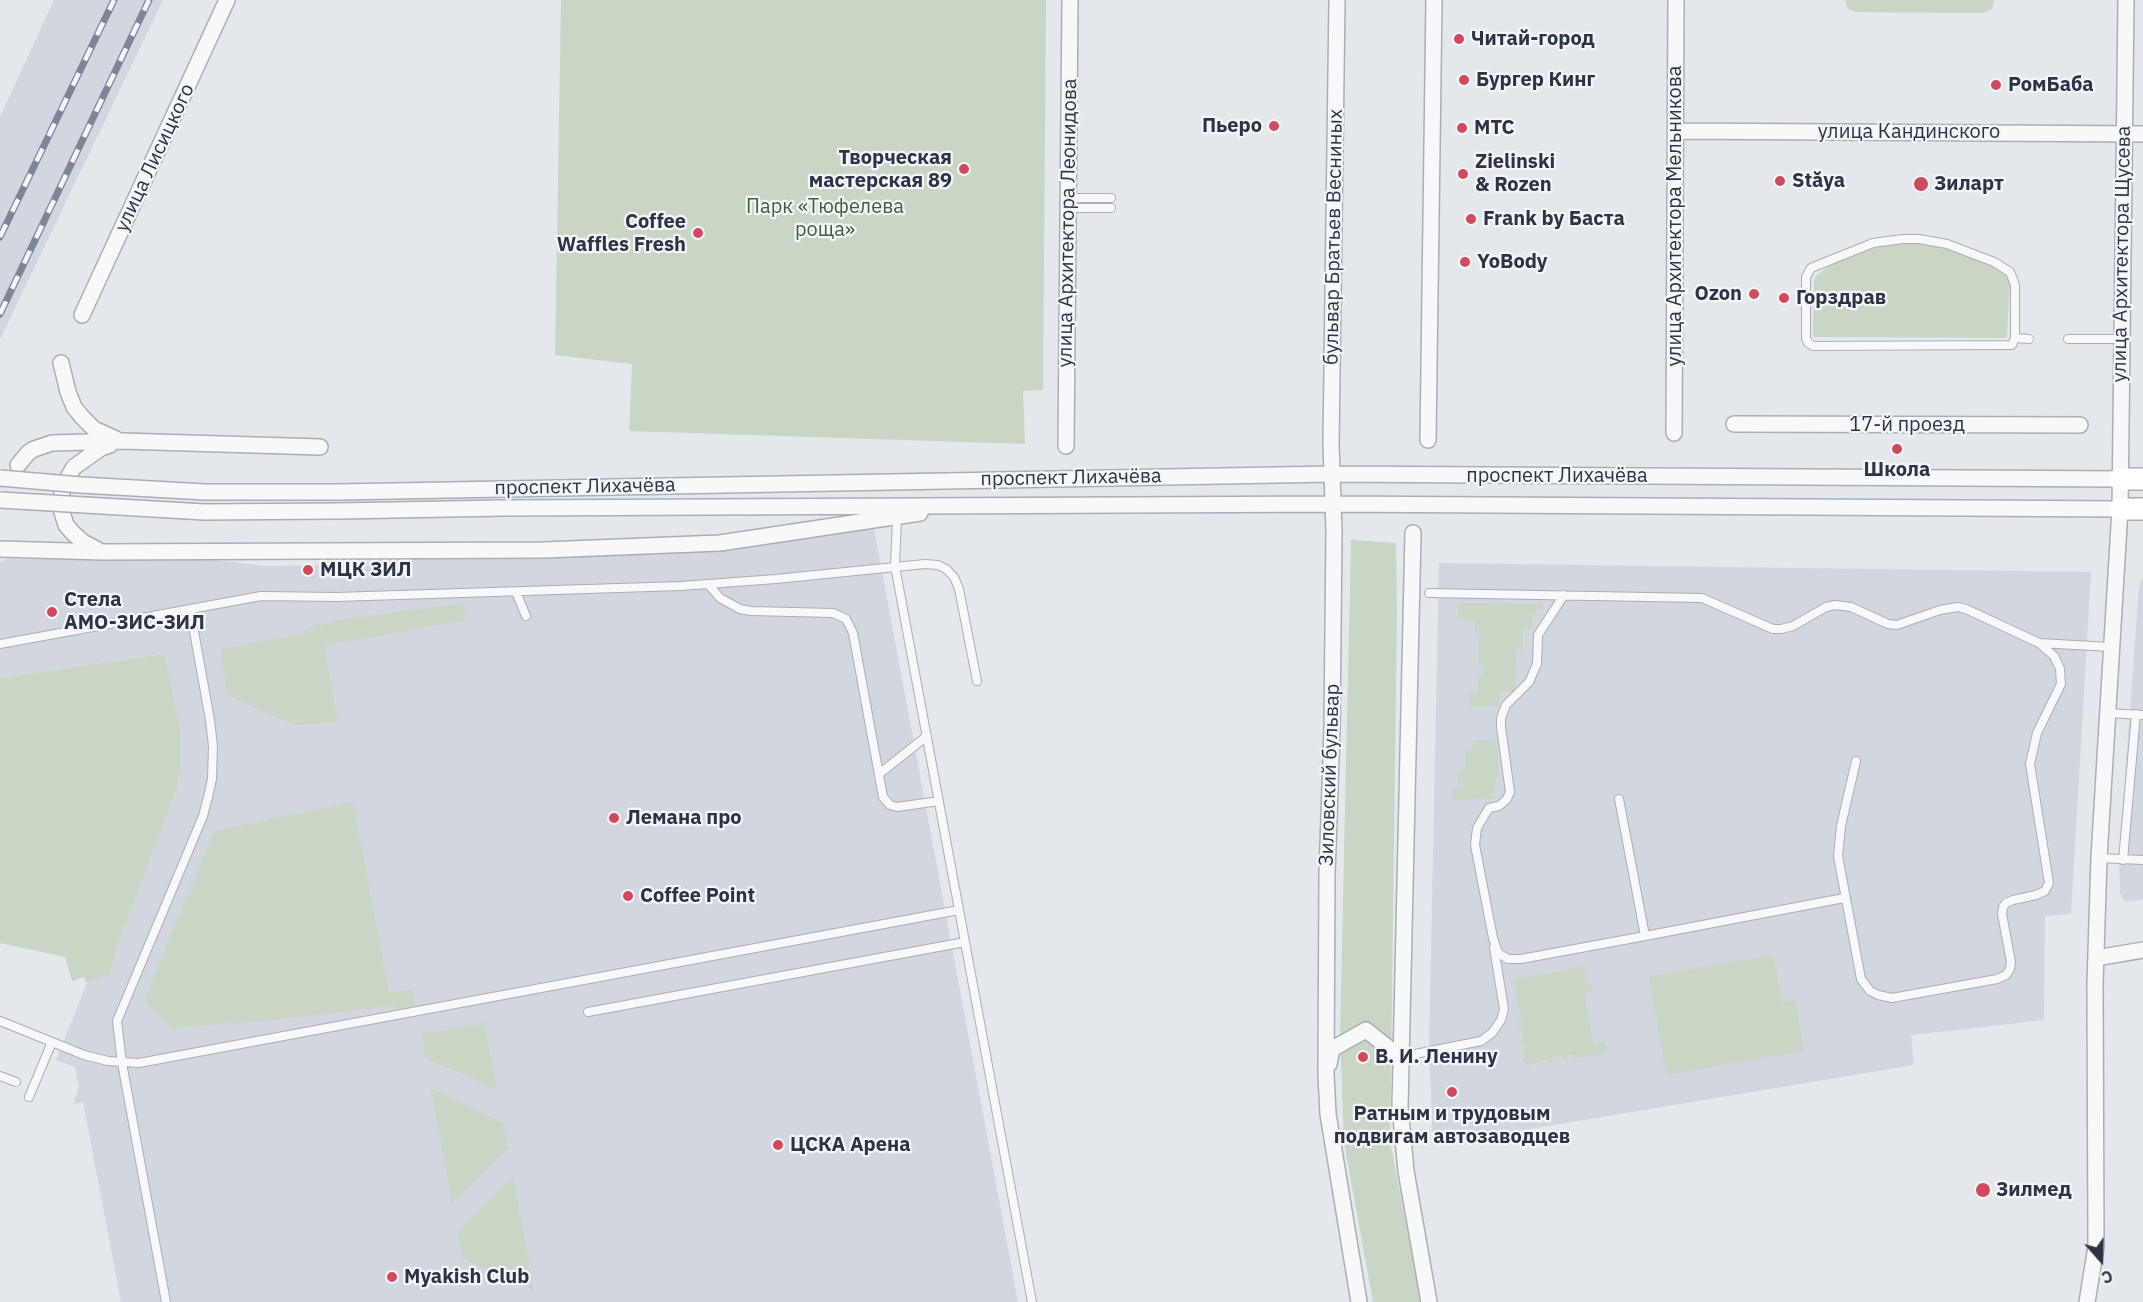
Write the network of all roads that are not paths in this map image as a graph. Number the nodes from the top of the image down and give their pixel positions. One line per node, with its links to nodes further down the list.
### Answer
1 (227, 0): 13 (street, улица Лисицкого)
2 (1070, 0): 11 (street, улица Архитектора Леонидова)
3 (1337, 0): 27 (street, бульвар Братьев Весниных)
4 (1434, 0): 22 (street)
5 (1676, 0): 7 (street, улица Архитектора Мельникова)
6 (2126, 0): 8 (street, улица Архитектора Щусева)
7 (1675, 131): 8 (street, улица Кандинского); 21 (street, улица Архитектора Мельникова)
8 (2124, 134): 9 (street, улица Кандинского); 17 (street, улица Архитектора Щусева)
9 (2143, 134)
10 (1111, 198): 11 (lane)
11 (1068, 203): 12 (lane); 24 (street, улица Архитектора Леонидова)
12 (1111, 208)
13 (82, 315)
14 (2015, 338): 14 (lane); 15 (lane)
15 (2029, 339)
16 (2068, 339): 17 (lane)
17 (2121, 339): 29 (street, улица Архитектора Щусева)
18 (61, 363): 23 (street)
19 (1734, 424): 20 (street, 17-й проезд)
20 (2080, 425)
21 (1674, 433)
22 (1428, 440)
23 (122, 441): 25 (street); 26 (street); 39 (street)
24 (1066, 446)
25 (320, 447)
26 (18, 465)
27 (1332, 474): 28 (street, проспект Лихачёва, bridge); 29 (street, проспект Лихачёва); 32 (street, Зиловский бульвар)
28 (0, 478)
29 (2119, 479): 30 (street, проспект Лихачёва); 33 (street, улица Архитектора Щусева)
30 (2143, 479)
31 (0, 500): 32 (street, проспект Лихачёва, bridge)
32 (1334, 504): 33 (street, проспект Лихачёва); 73 (street, Зиловский бульвар)
33 (2120, 509): 34 (street, проспект Лихачёва); 49 (street, улица Архитектора Щусева)
34 (2143, 509)
35 (920, 513): 36 (street)
36 (897, 518): 39 (street); 40 (lane)
37 (1413, 533): 71 (street)
38 (0, 549): 39 (street)
39 (103, 552)
40 (895, 566): 41 (lane); 50 (lane); 53 (lane)
41 (708, 584): 42 (lane); 55 (lane)
42 (516, 592): 45 (lane); 46 (lane)
43 (1430, 593): 44 (lane)
44 (1564, 595): 47 (lane); 64 (lane)
45 (190, 609): 48 (lane); 72 (lane)
46 (526, 616)
47 (2039, 643): 49 (lane); 61 (lane)
48 (0, 644)
49 (2112, 647): 51 (street, улица Архитектора Щусева)
50 (977, 681)
51 (2108, 713): 52 (lane); 58 (street, улица Архитектора Щусева)
52 (2139, 714): 59 (lane)
53 (927, 736): 55 (lane); 57 (lane)
54 (1856, 761): 61 (lane)
55 (879, 774): 57 (lane)
56 (1620, 799): 63 (lane)
57 (939, 801): 62 (lane)
58 (2099, 858): 59 (lane); 67 (street, улица Архитектора Щусева)
59 (2123, 860): 60 (lane)
60 (2143, 860)
61 (1844, 898): 63 (lane)
62 (959, 909): 65 (lane); 72 (lane)
63 (1645, 936): 64 (lane)
64 (1492, 938): 71 (lane)
65 (965, 942): 68 (lane); 78 (lane)
66 (2143, 950): 67 (street)
67 (2096, 958): 81 (street, улица Архитектора Щусева)
68 (588, 1012)
69 (0, 1021): 70 (lane)
70 (52, 1042): 72 (lane); 76 (lane)
71 (1400, 1057): 73 (street, Зиловский бульвар); 80 (street)
72 (122, 1063): 77 (lane)
73 (1326, 1075): 79 (street, Зиловский бульвар)
74 (0, 1076): 75 (lane)
75 (16, 1082)
76 (29, 1097)
77 (166, 1302)
78 (1032, 1302)
79 (1359, 1302)
80 (1429, 1302)
81 (2087, 1302)

